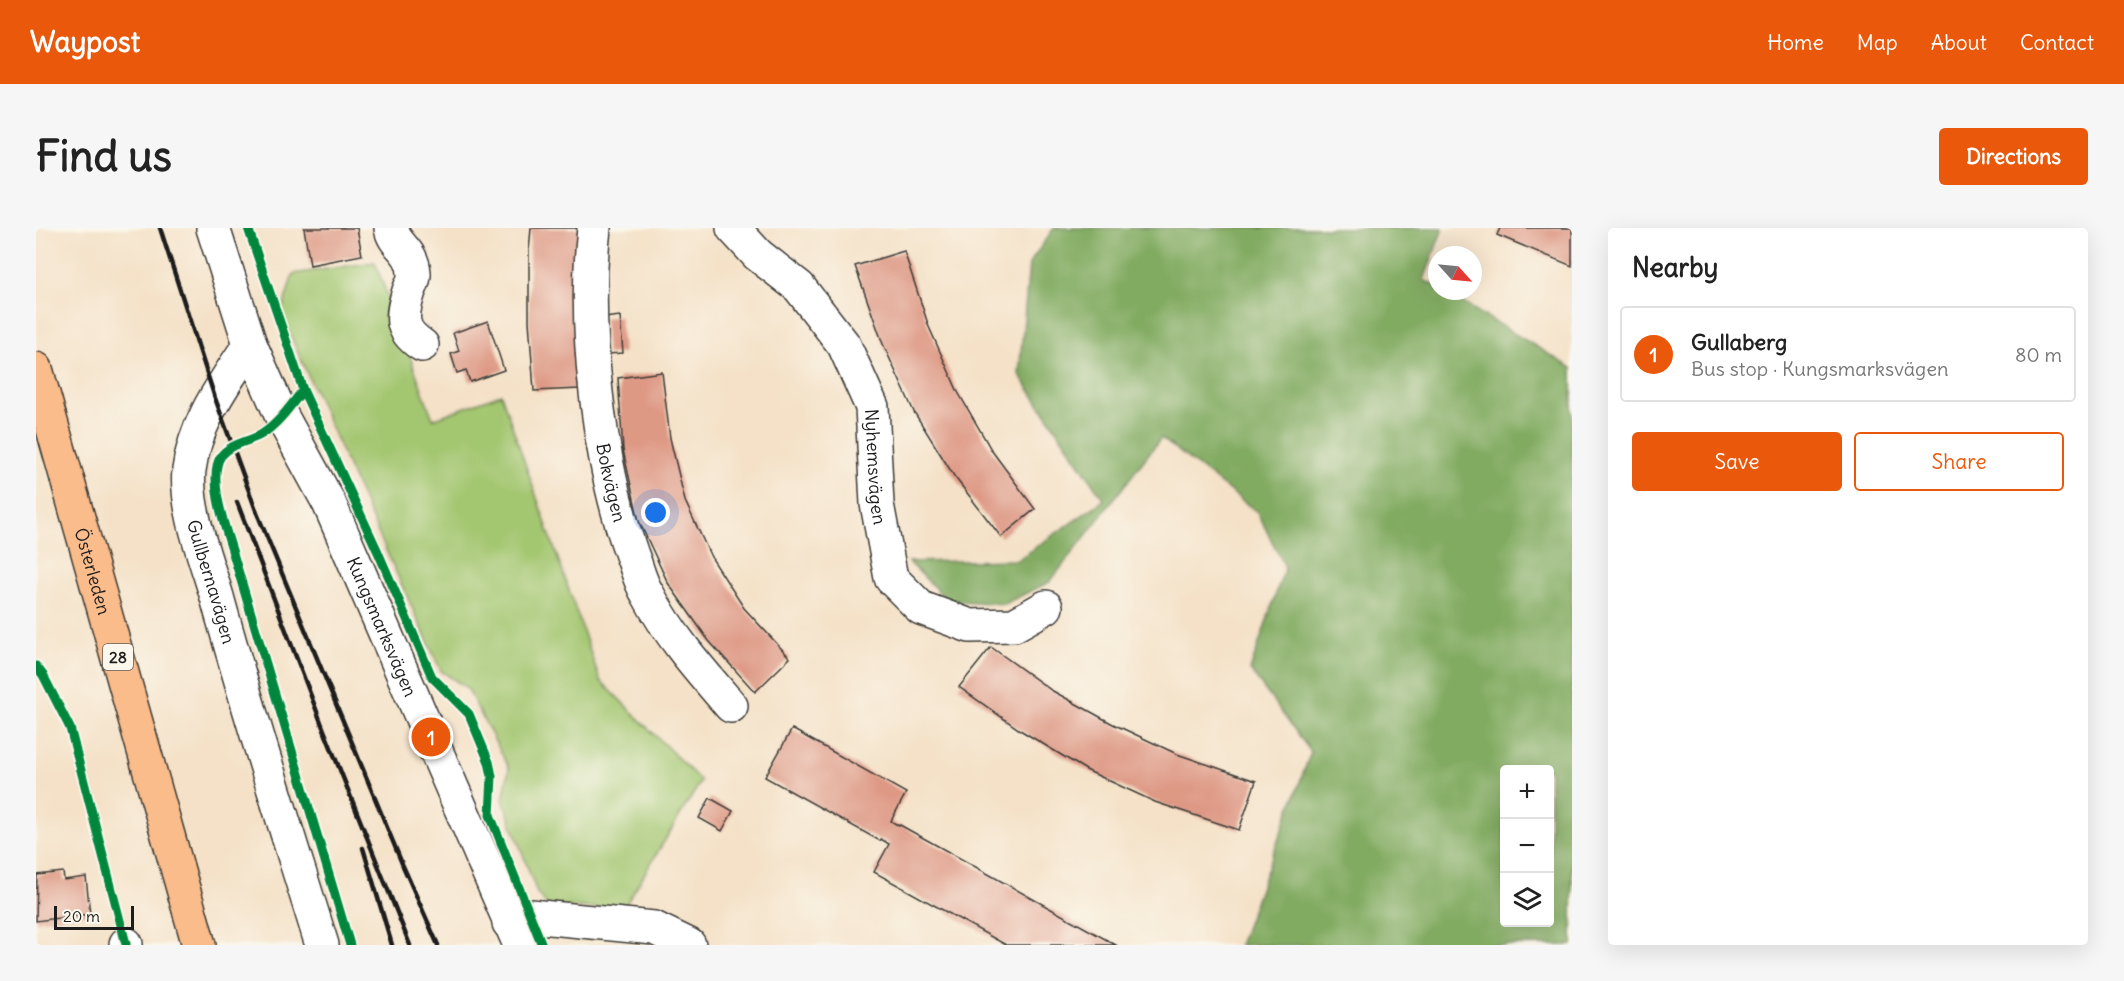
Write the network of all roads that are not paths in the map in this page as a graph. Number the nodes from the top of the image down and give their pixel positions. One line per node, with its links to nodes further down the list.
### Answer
1 (213, 228): 5 (street)
2 (391, 228): 6 (street)
3 (594, 228): 9 (street, Bokvägen)
4 (733, 228): 8 (street, Nyhemsvägen)
5 (250, 344): 10 (street, Kungsmarksvägen); 12 (street, Gullbernavägen)
6 (422, 345)
7 (36, 369): 11 (highway, Österleden / 28)
8 (1046, 607)
9 (731, 706)
10 (514, 934): 13 (street)
11 (199, 945)
12 (321, 945)
13 (689, 945)

